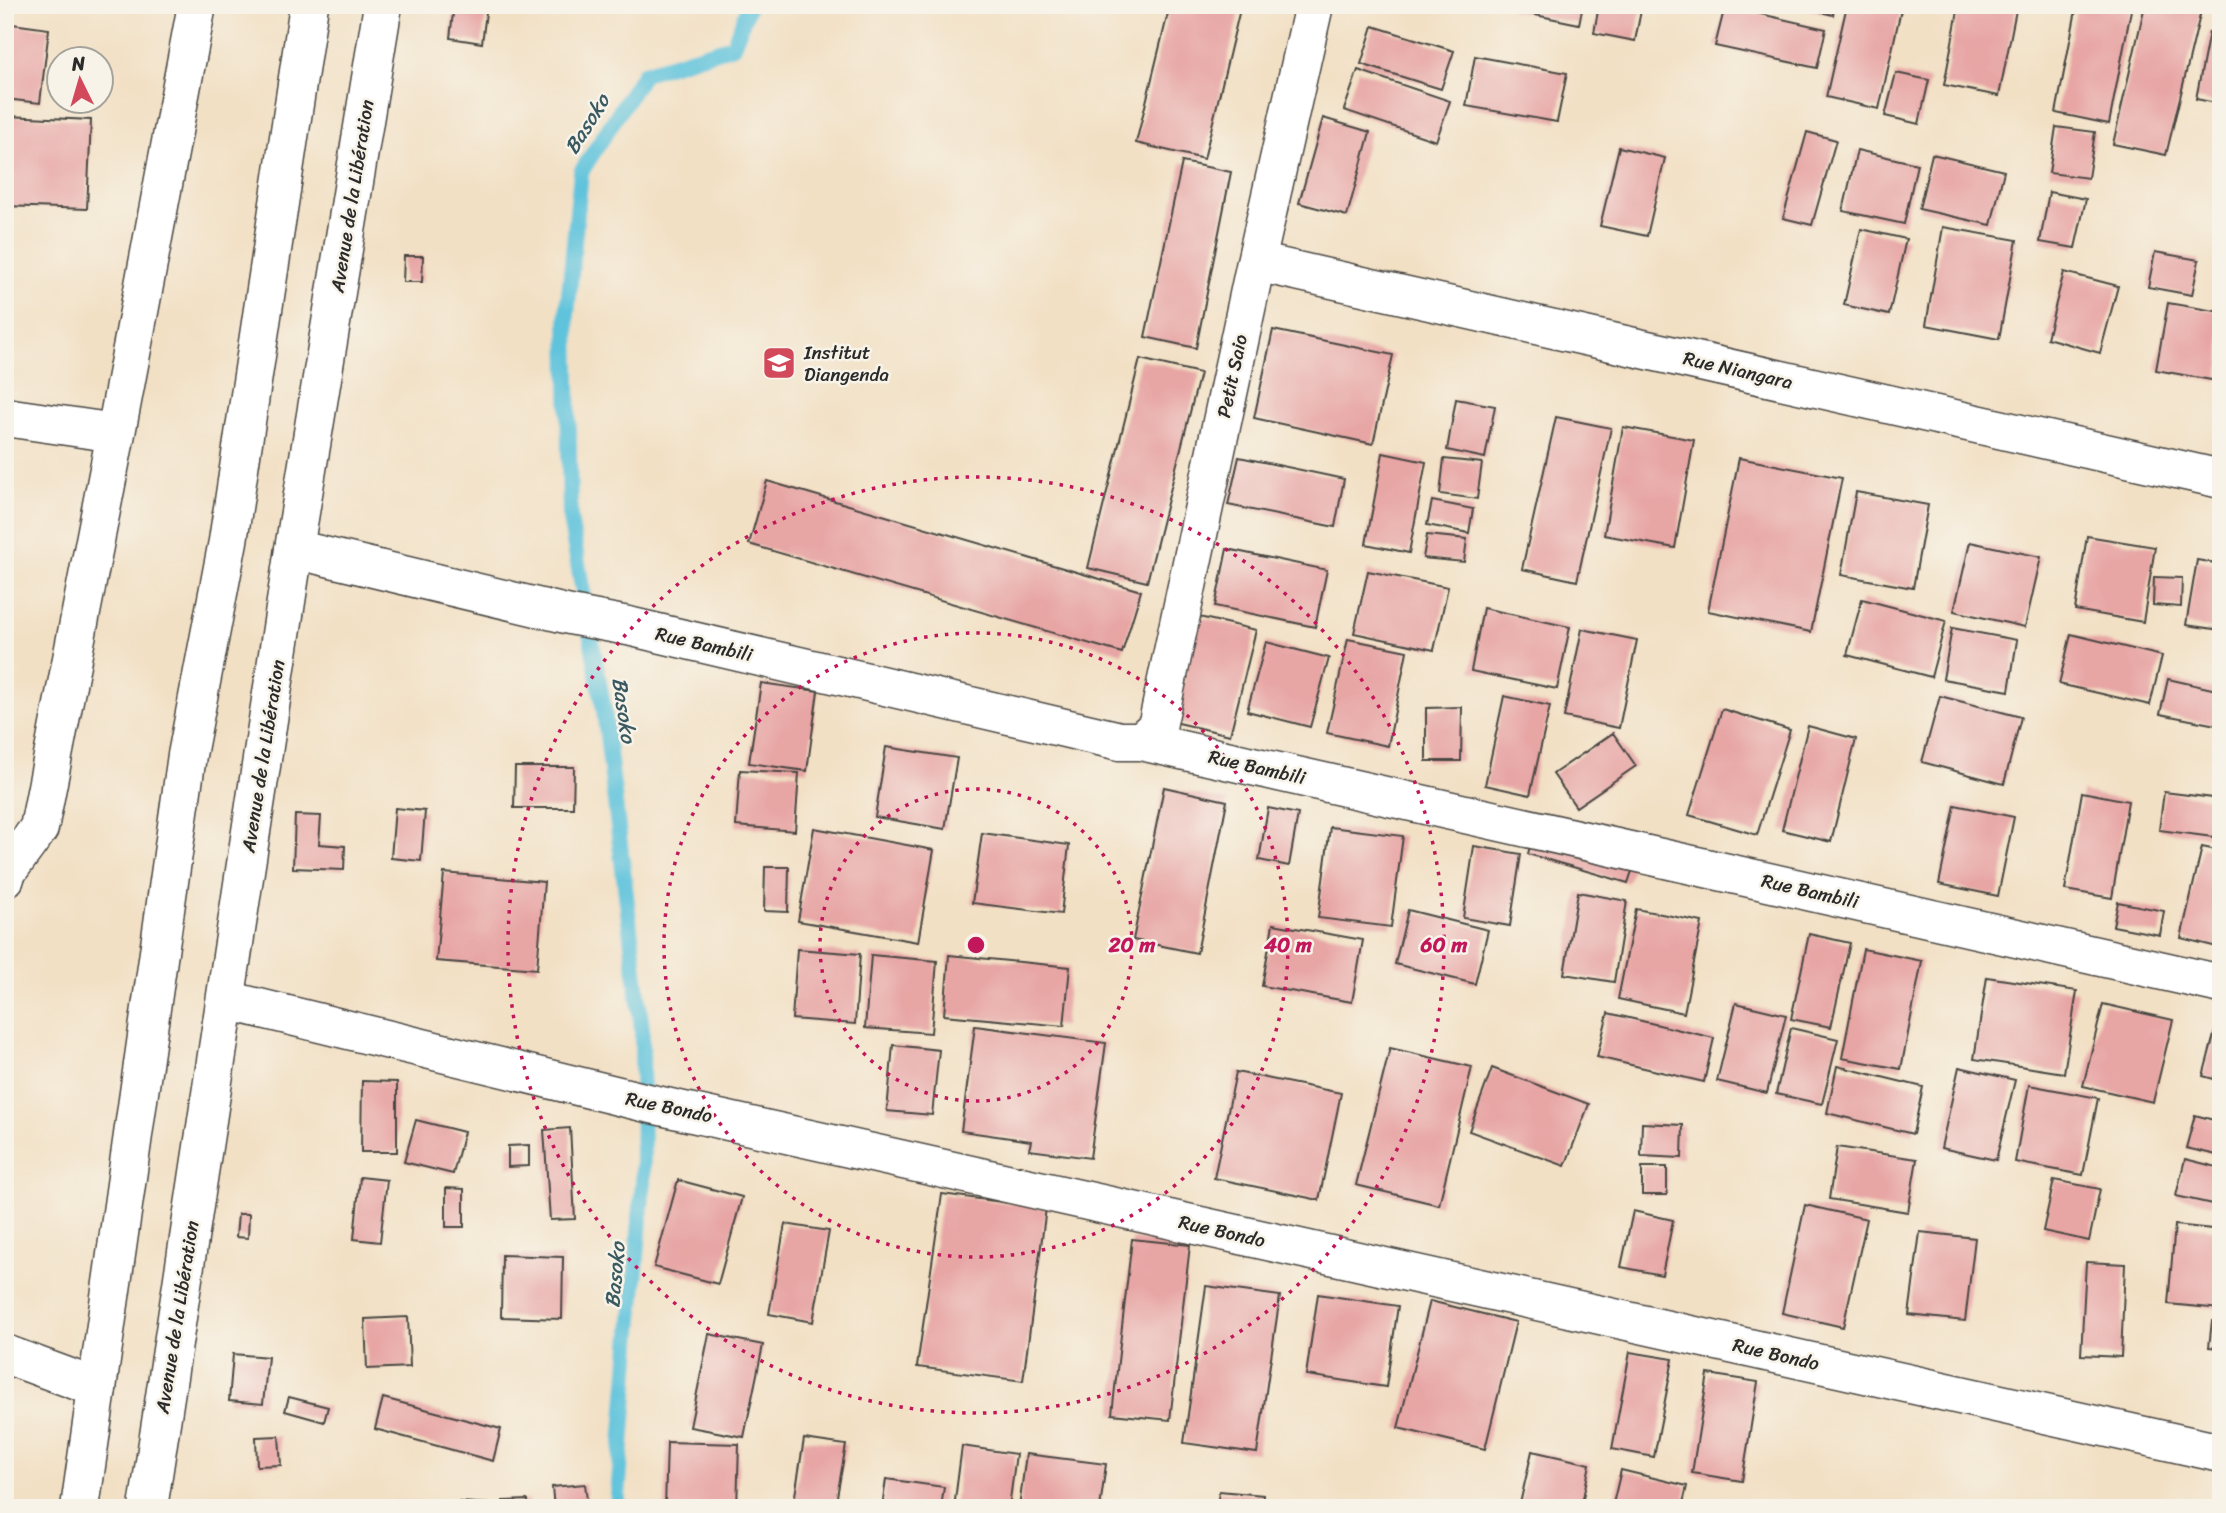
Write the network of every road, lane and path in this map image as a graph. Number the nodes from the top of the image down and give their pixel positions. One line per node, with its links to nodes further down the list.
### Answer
1 (197, 5): 7 (main road)
2 (309, 5): 15 (main road)
3 (383, 5): 9 (main road, Avenue de la Libération)
4 (1314, 5): 5 (main road, Petit Saio)
5 (1256, 262): 8 (main road, Rue Niangara); 10 (main road, Petit Saio)
6 (5, 417): 7 (main road)
7 (116, 433): 11 (main road)
8 (2221, 478)
9 (294, 549): 10 (main road, Rue Bambili); 13 (main road, Avenue de la Libération)
10 (1141, 740): 12 (main road, Rue Bambili)
11 (6, 874)
12 (2221, 984)
13 (226, 1000): 16 (main road, Rue Bondo); 18 (main road, Avenue de la Libération)
14 (5, 1354): 15 (main road)
15 (97, 1388): 17 (main road)
16 (2221, 1453)
17 (80, 1508)
18 (148, 1508)

